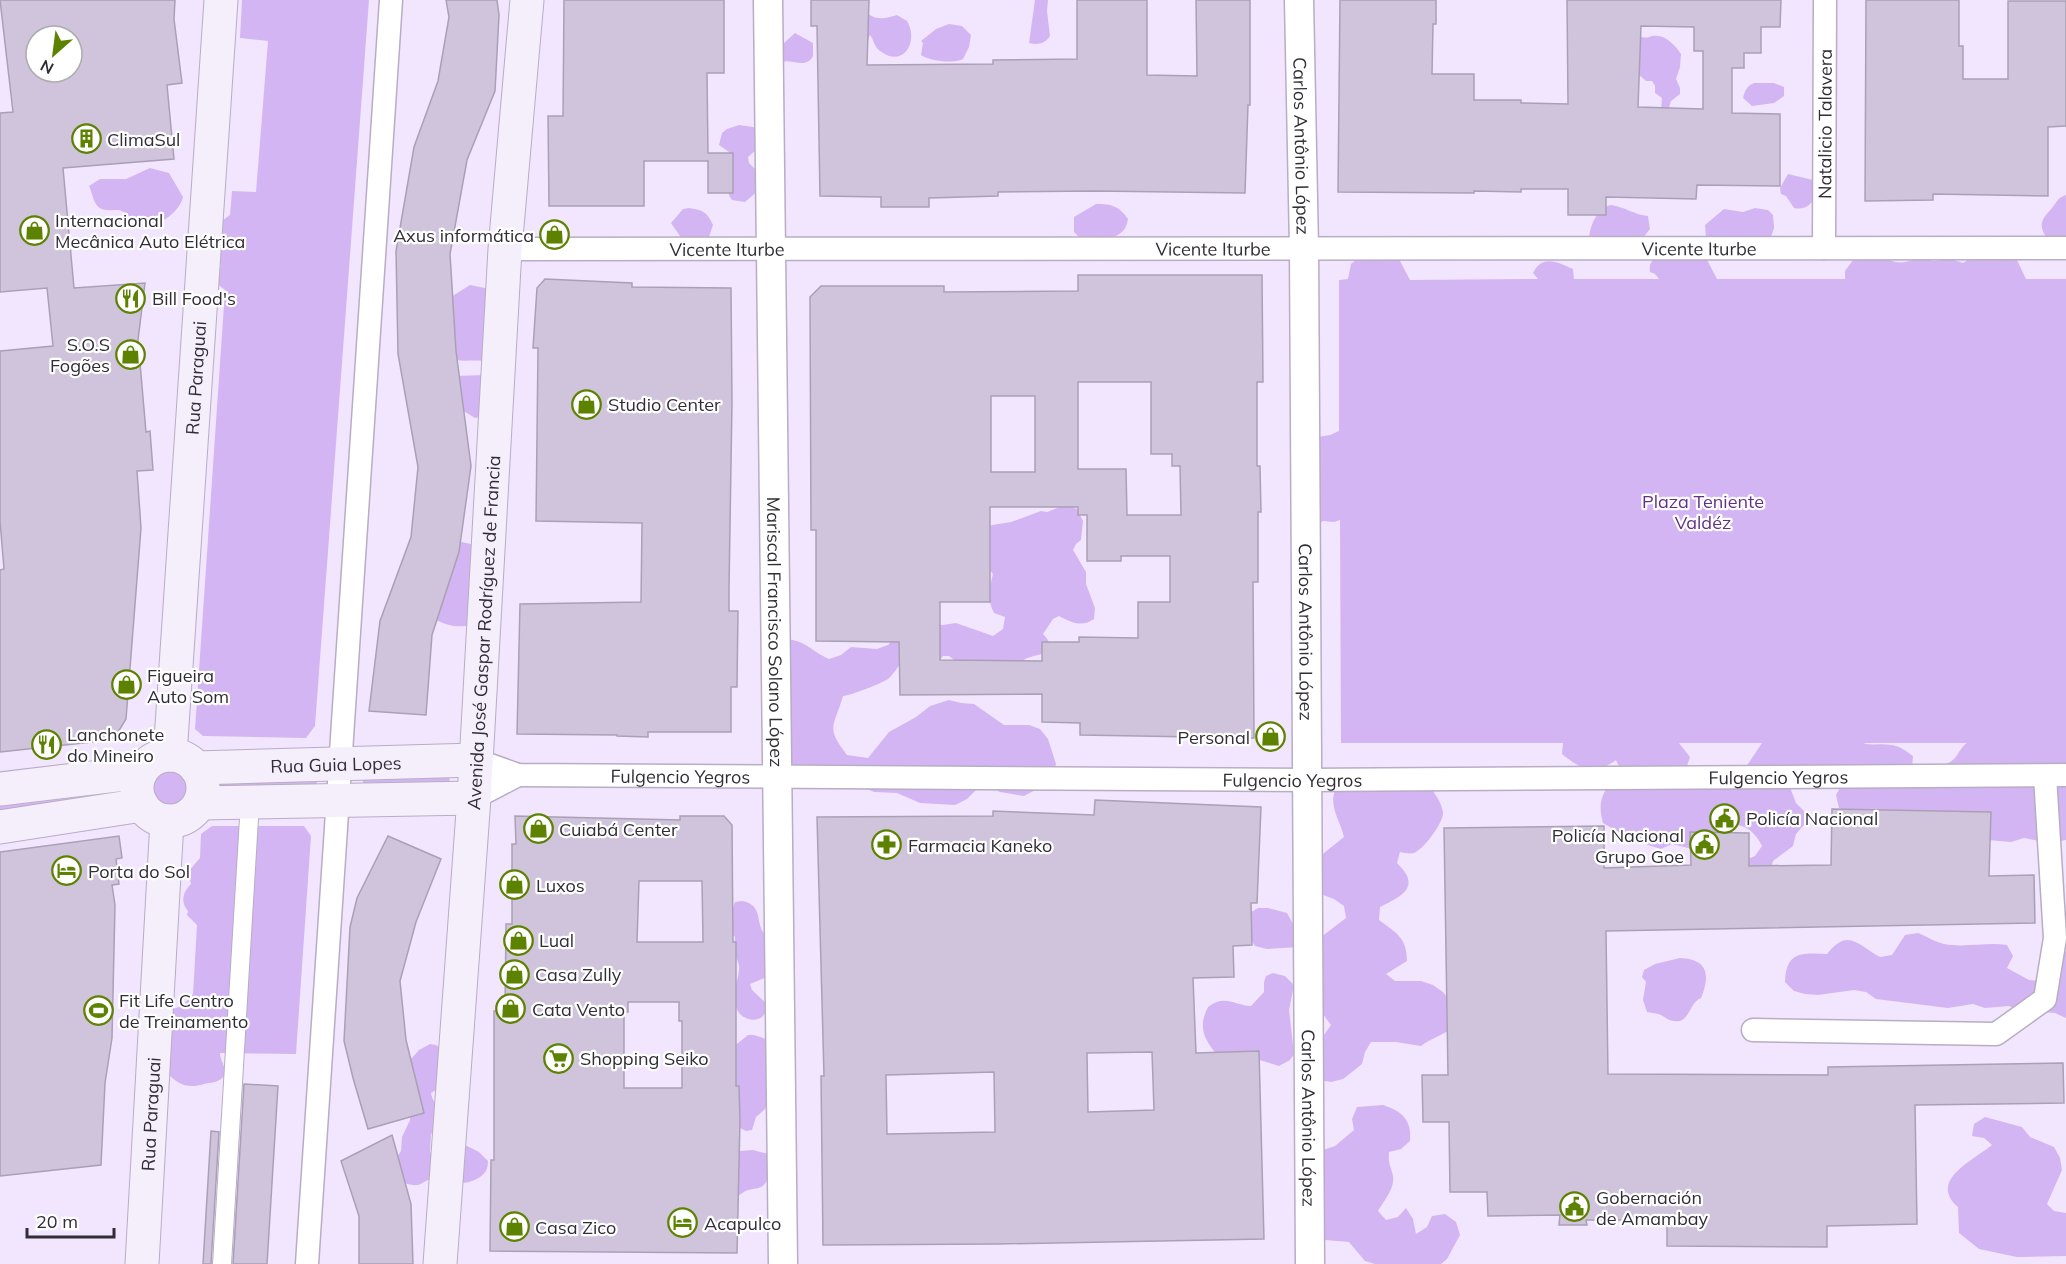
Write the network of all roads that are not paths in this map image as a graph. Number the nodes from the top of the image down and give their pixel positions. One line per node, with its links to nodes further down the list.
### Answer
1 (221, 0): 13 (main road, Rua Paraguai)
2 (391, 0): 14 (street)
3 (527, 0): 11 (main road, Avenida José Gaspar Rodríguez de Francia)
4 (768, 0): 7 (street, Mariscal Francisco Solano López)
5 (1299, 0): 8 (street, Carlos Antônio López)
6 (1825, 0): 9 (street, Natalicio Talavera)
7 (771, 248): 8 (street, Vicente Iturbe); 11 (street, Vicente Iturbe); 18 (street, Mariscal Francisco Solano López)
8 (1304, 248): 9 (street, Vicente Iturbe); 19 (street, Carlos Antônio López)
9 (1824, 248): 10 (street, Vicente Iturbe)
10 (2066, 248)
11 (505, 249): 12 (main road, Avenida José Gaspar Rodríguez de Francia)
12 (476, 760): 14 (main road, Rua Guia Lopes); 16 (street, Fulgencio Yegros); 21 (main road, Avenida José Gaspar Rodríguez de Francia)
13 (183, 761): 14 (main road, Rua Guia Lopes); 15 (main road); 24 (main road)
14 (340, 763): 22 (street)
15 (141, 772): 20 (main road); 25 (main road)
16 (518, 775): 18 (street, Fulgencio Yegros); 21 (street, Fulgencio Yegros)
17 (2056, 776): 19 (street, Fulgencio Yegros); 27 (street)
18 (777, 778): 19 (street, Fulgencio Yegros); 32 (street, Mariscal Francisco Solano López)
19 (1306, 780): 33 (street, Carlos Antônio López)
20 (0, 789)
21 (474, 798): 22 (main road, Rua Guia Lopes); 31 (main road, Avenida José Gaspar Rodríguez de Francia)
22 (338, 800): 23 (main road, Rua Guia Lopes); 30 (street)
23 (250, 802): 24 (main road, Rua Guia Lopes); 29 (street)
24 (200, 803): 25 (main road)
25 (155, 813): 26 (main road); 28 (main road, Rua Paraguai)
26 (0, 827)
27 (1753, 1030)
28 (142, 1264)
29 (222, 1264)
30 (307, 1264)
31 (440, 1264)
32 (783, 1264)
33 (1310, 1264)

